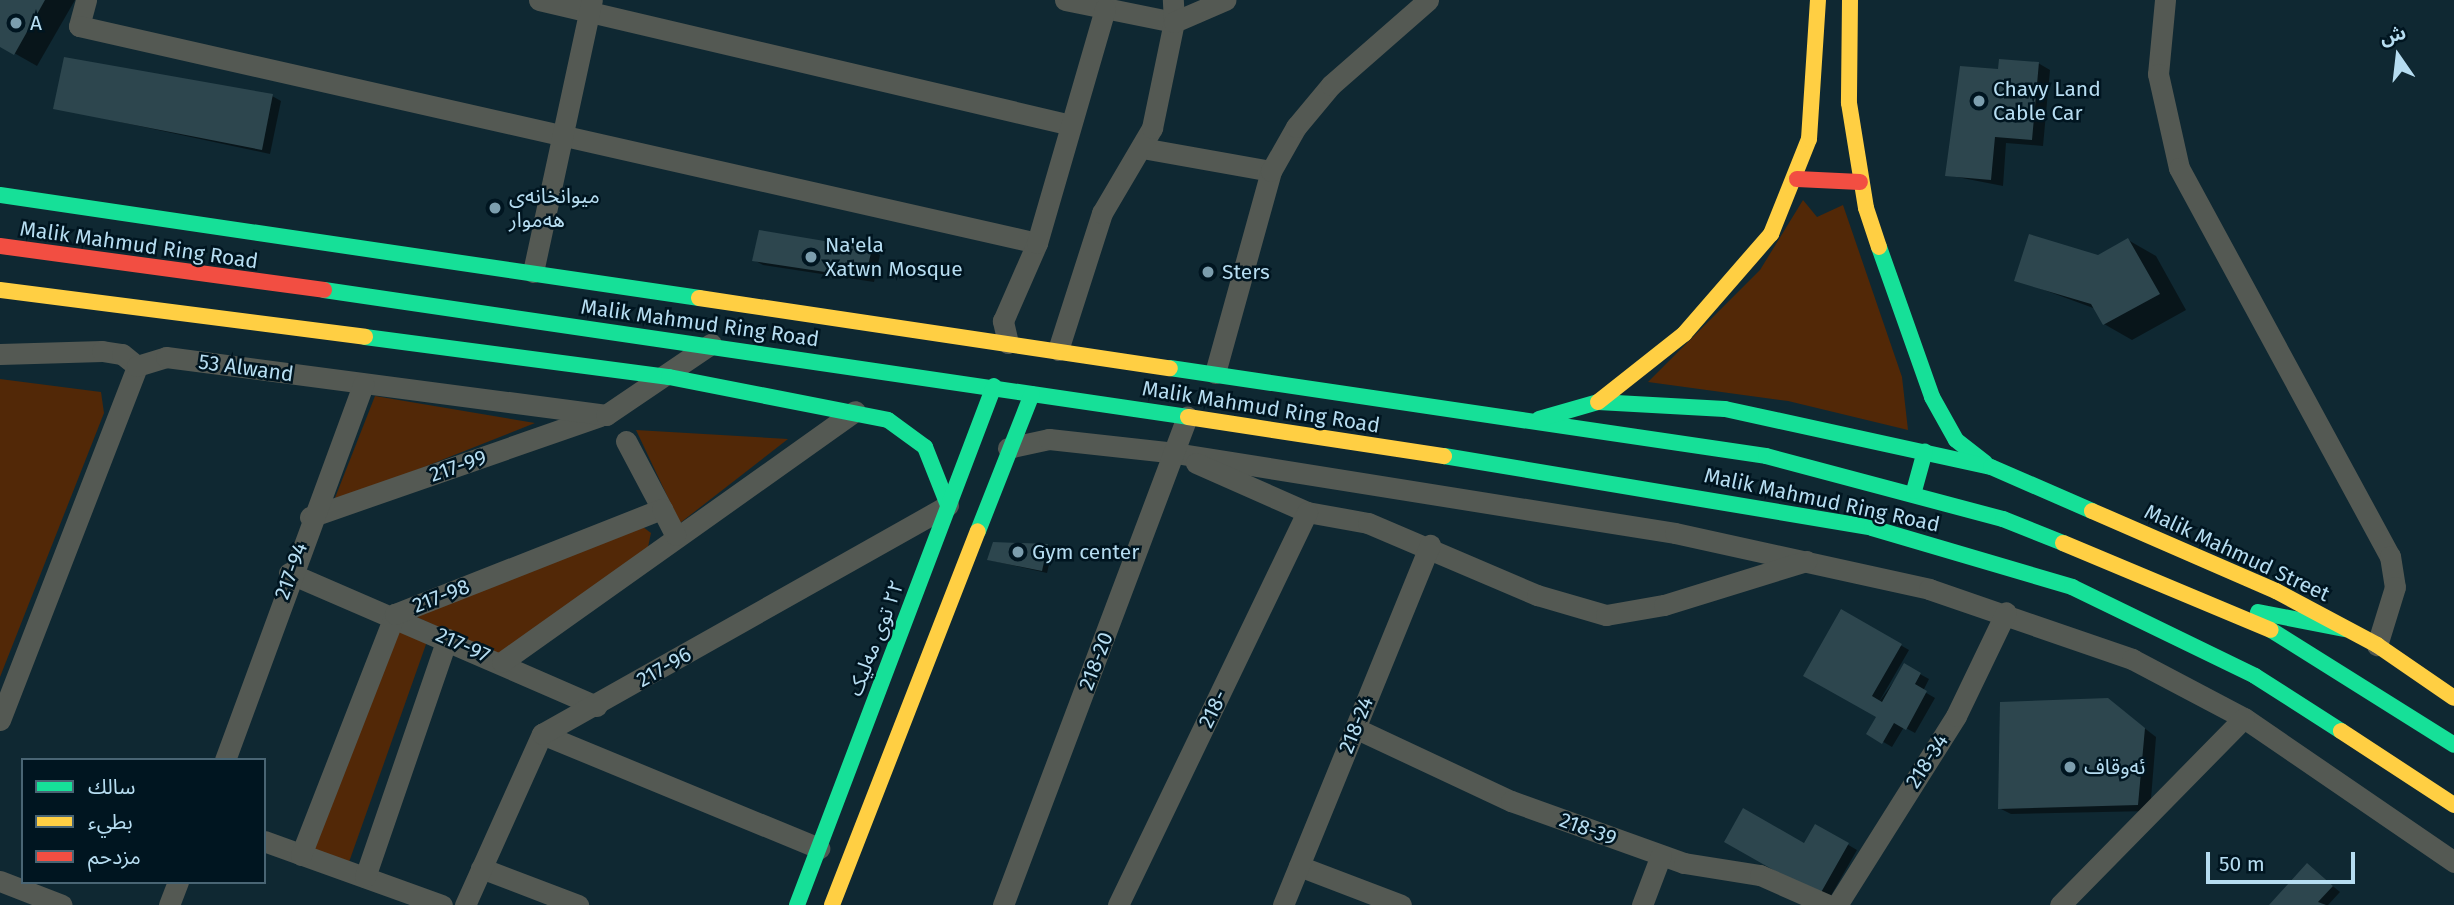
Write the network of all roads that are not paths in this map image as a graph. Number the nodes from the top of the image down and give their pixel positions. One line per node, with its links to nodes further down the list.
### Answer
1 (86, 0): 14 (street)
2 (539, 0): 10 (street)
3 (1065, 0): 11 (street)
4 (1173, 0): 12 (street)
5 (1225, 0): 12 (street)
6 (1428, 0): 16 (street)
7 (1818, 0): 17 (main road)
8 (1850, 0): 18 (main road)
9 (2165, 0): 62 (street)
10 (591, 6): 13 (street); 14 (street)
11 (1105, 9): 12 (street); 13 (street)
12 (1174, 22): 15 (street)
13 (1072, 125): 20 (street)
14 (562, 139): 20 (street); 24 (street)
15 (1142, 148): 16 (street); 30 (street)
16 (1271, 172): 33 (street)
17 (1797, 179): 18 (main road); 38 (main road)
18 (1860, 182): 47 (main road)
19 (0, 195): 22 (main road, Malik Mahmud Ring Road)
20 (1037, 243): 29 (street)
21 (0, 246): 26 (main road, Malik Mahmud Ring Road)
22 (341, 261): 23 (main road, Malik Mahmud Ring Road); 26 (main road)
23 (396, 269): 24 (main road, Malik Mahmud Ring Road); 27 (main road)
24 (533, 272): 29 (main road, Malik Mahmud Ring Road)
25 (0, 290): 34 (main road)
26 (334, 295): 27 (main road, Malik Mahmud Ring Road)
27 (393, 304): 28 (main road, Malik Mahmud Ring Road)
28 (712, 343): 34 (street); 36 (main road, Malik Mahmud Ring Road)
29 (1008, 344): 30 (main road, Malik Mahmud Ring Road)
30 (1058, 350): 33 (main road, Malik Mahmud Ring Road)
31 (0, 354): 32 (street)
32 (137, 366): 35 (street, 53 Alwand); 67 (street)
33 (1215, 373): 42 (main road, Malik Mahmud Ring Road)
34 (669, 377): 39 (main road); 40 (street)
35 (363, 384): 40 (street, 53 Alwand); 52 (street, 217-94)
36 (994, 386): 37 (main road, Malik Mahmud Ring Road); 49 (main road, ٢٢ توی مەلیک)
37 (1032, 394): 41 (main road, Malik Mahmud Ring Road); 44 (main road)
38 (1598, 402): 42 (main road); 45 (main road)
39 (855, 411): 49 (main road); 53 (street)
40 (606, 415): 52 (street, 217-99)
41 (1187, 417): 46 (street, 218-20); 72 (main road, Malik Mahmud Ring Road)
42 (1539, 419): 48 (main road, Malik Mahmud Ring Road)
43 (626, 441): 50 (street)
44 (1008, 448): 46 (street); 90 (main road)
45 (1925, 451): 47 (main road); 48 (main road)
46 (1175, 453): 51 (street); 55 (street); 91 (street, 218-20)
47 (1991, 467): 60 (main road, Malik Mahmud Street)
48 (1914, 491): 57 (main road, Malik Mahmud Ring Road)
49 (948, 505): 65 (street, 217-96); 74 (main road, ٢٢ توی مەلیک)
50 (662, 509): 53 (street); 59 (street, 217-98)
51 (1307, 512): 54 (street); 92 (street, 218-)
52 (310, 517): 56 (street, 217-94)
53 (676, 535): 63 (street)
54 (1430, 545): 55 (street); 68 (street, 218-24)
55 (1812, 560): 58 (street)
56 (289, 573): 59 (street, 217-97); 71 (street, 217-94)
57 (2215, 604): 60 (main road); 70 (main road, Malik Mahmud Ring Road)
58 (2006, 612): 66 (street); 97 (street, 218-34)
59 (395, 614): 61 (street, 217-97); 75 (street, 217-98)
60 (2345, 629): 62 (main road, Malik Mahmud Street)
61 (447, 639): 63 (street, 217-97); 80 (street)
62 (2377, 645): 64 (main road, Malik Mahmud Street)
63 (502, 662): 65 (street, 217-97)
64 (2454, 698)
65 (597, 705): 69 (street, 217-96)
66 (2244, 718): 77 (street); 83 (street)
67 (0, 720)
68 (1355, 728): 76 (street, 218-39); 78 (street, 218-24)
69 (542, 734): 74 (street); 79 (street)
70 (2454, 745)
71 (226, 758)
72 (2454, 805)
73 (266, 842): 75 (street)
74 (819, 848): 89 (main road, ٢٢ توی مەلیک)
75 (301, 855): 80 (street)
76 (1661, 855): 95 (street); 96 (street, 218-39)
77 (2454, 862)
78 (1299, 866): 93 (street, 218-24); 94 (street)
79 (481, 867): 87 (street); 88 (street)
80 (365, 877): 86 (street)
81 (0, 881): 84 (street)
82 (177, 884): 85 (street)
83 (2062, 904)
84 (62, 905)
85 (169, 905)
86 (442, 905)
87 (465, 905)
88 (578, 905)
89 (797, 905)
90 (832, 905)
91 (1003, 905)
92 (1118, 905)
93 (1283, 905)
94 (1401, 905)
95 (1642, 905)
96 (1828, 905)
97 (1837, 905)

